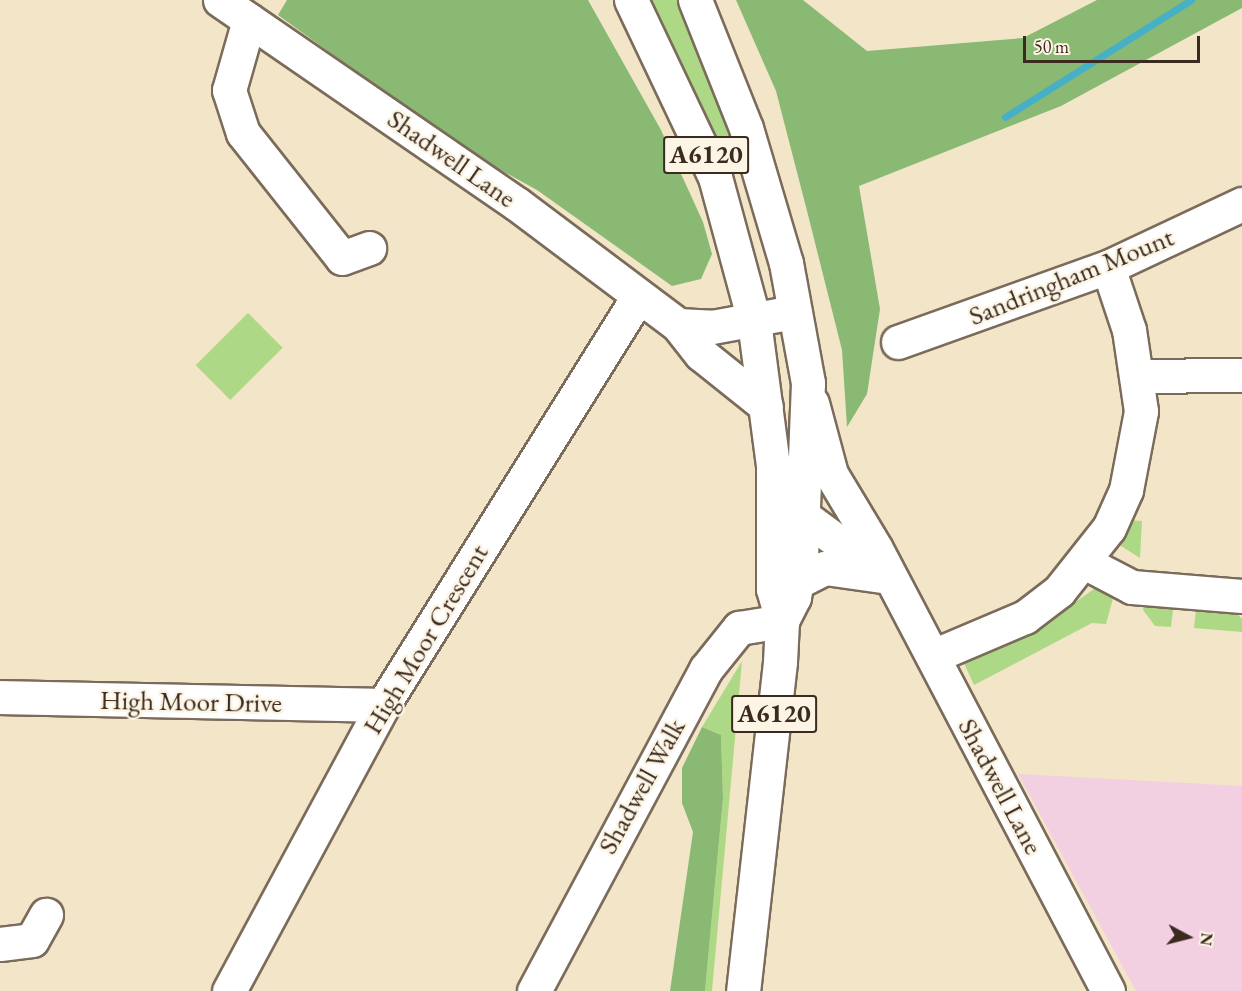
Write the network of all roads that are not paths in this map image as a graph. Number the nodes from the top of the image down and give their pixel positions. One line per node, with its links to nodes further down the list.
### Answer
1 (220, 0): 4 (main road, Shadwell Lane)
2 (631, 0): 10 (main road, A6120)
3 (695, 0): 9 (main road, A6120)
4 (249, 20): 6 (main road); 8 (main road, Shadwell Lane)
5 (1242, 204): 7 (main road, Sandringham Mount)
6 (369, 248)
7 (1108, 267): 12 (main road, Sandringham Mount); 14 (main road)
8 (638, 297): 11 (main road, Shadwell Lane); 26 (main road, High Moor Crescent)
9 (794, 312): 10 (main road); 15 (main road, A6120)
10 (754, 321): 11 (main road); 16 (main road, A6120)
11 (678, 325): 16 (main road, Shadwell Lane)
12 (898, 342)
13 (1242, 375): 14 (main road)
14 (1138, 376): 19 (main road)
15 (808, 383): 18 (main road, A6120); 20 (main road, Shadwell Lane)
16 (766, 406): 17 (main road, A6120)
17 (774, 493): 18 (main road); 23 (main road, A6120)
18 (801, 513): 20 (main road); 21 (main road, A6120)
19 (1086, 563): 22 (main road); 24 (main road)
20 (888, 574): 21 (main road); 24 (main road, Shadwell Lane)
21 (797, 582): 23 (main road, A6120)
22 (1242, 596)
23 (782, 621): 30 (main road, Shadwell Walk); 31 (main road, A6120)
24 (933, 656): 32 (main road, Shadwell Lane)
25 (0, 698): 26 (main road, High Moor Drive)
26 (383, 705): 29 (main road, High Moor Crescent)
27 (43, 938): 28 (main road)
28 (0, 944)
29 (229, 991)
30 (534, 991)
31 (742, 991)
32 (1108, 991)

